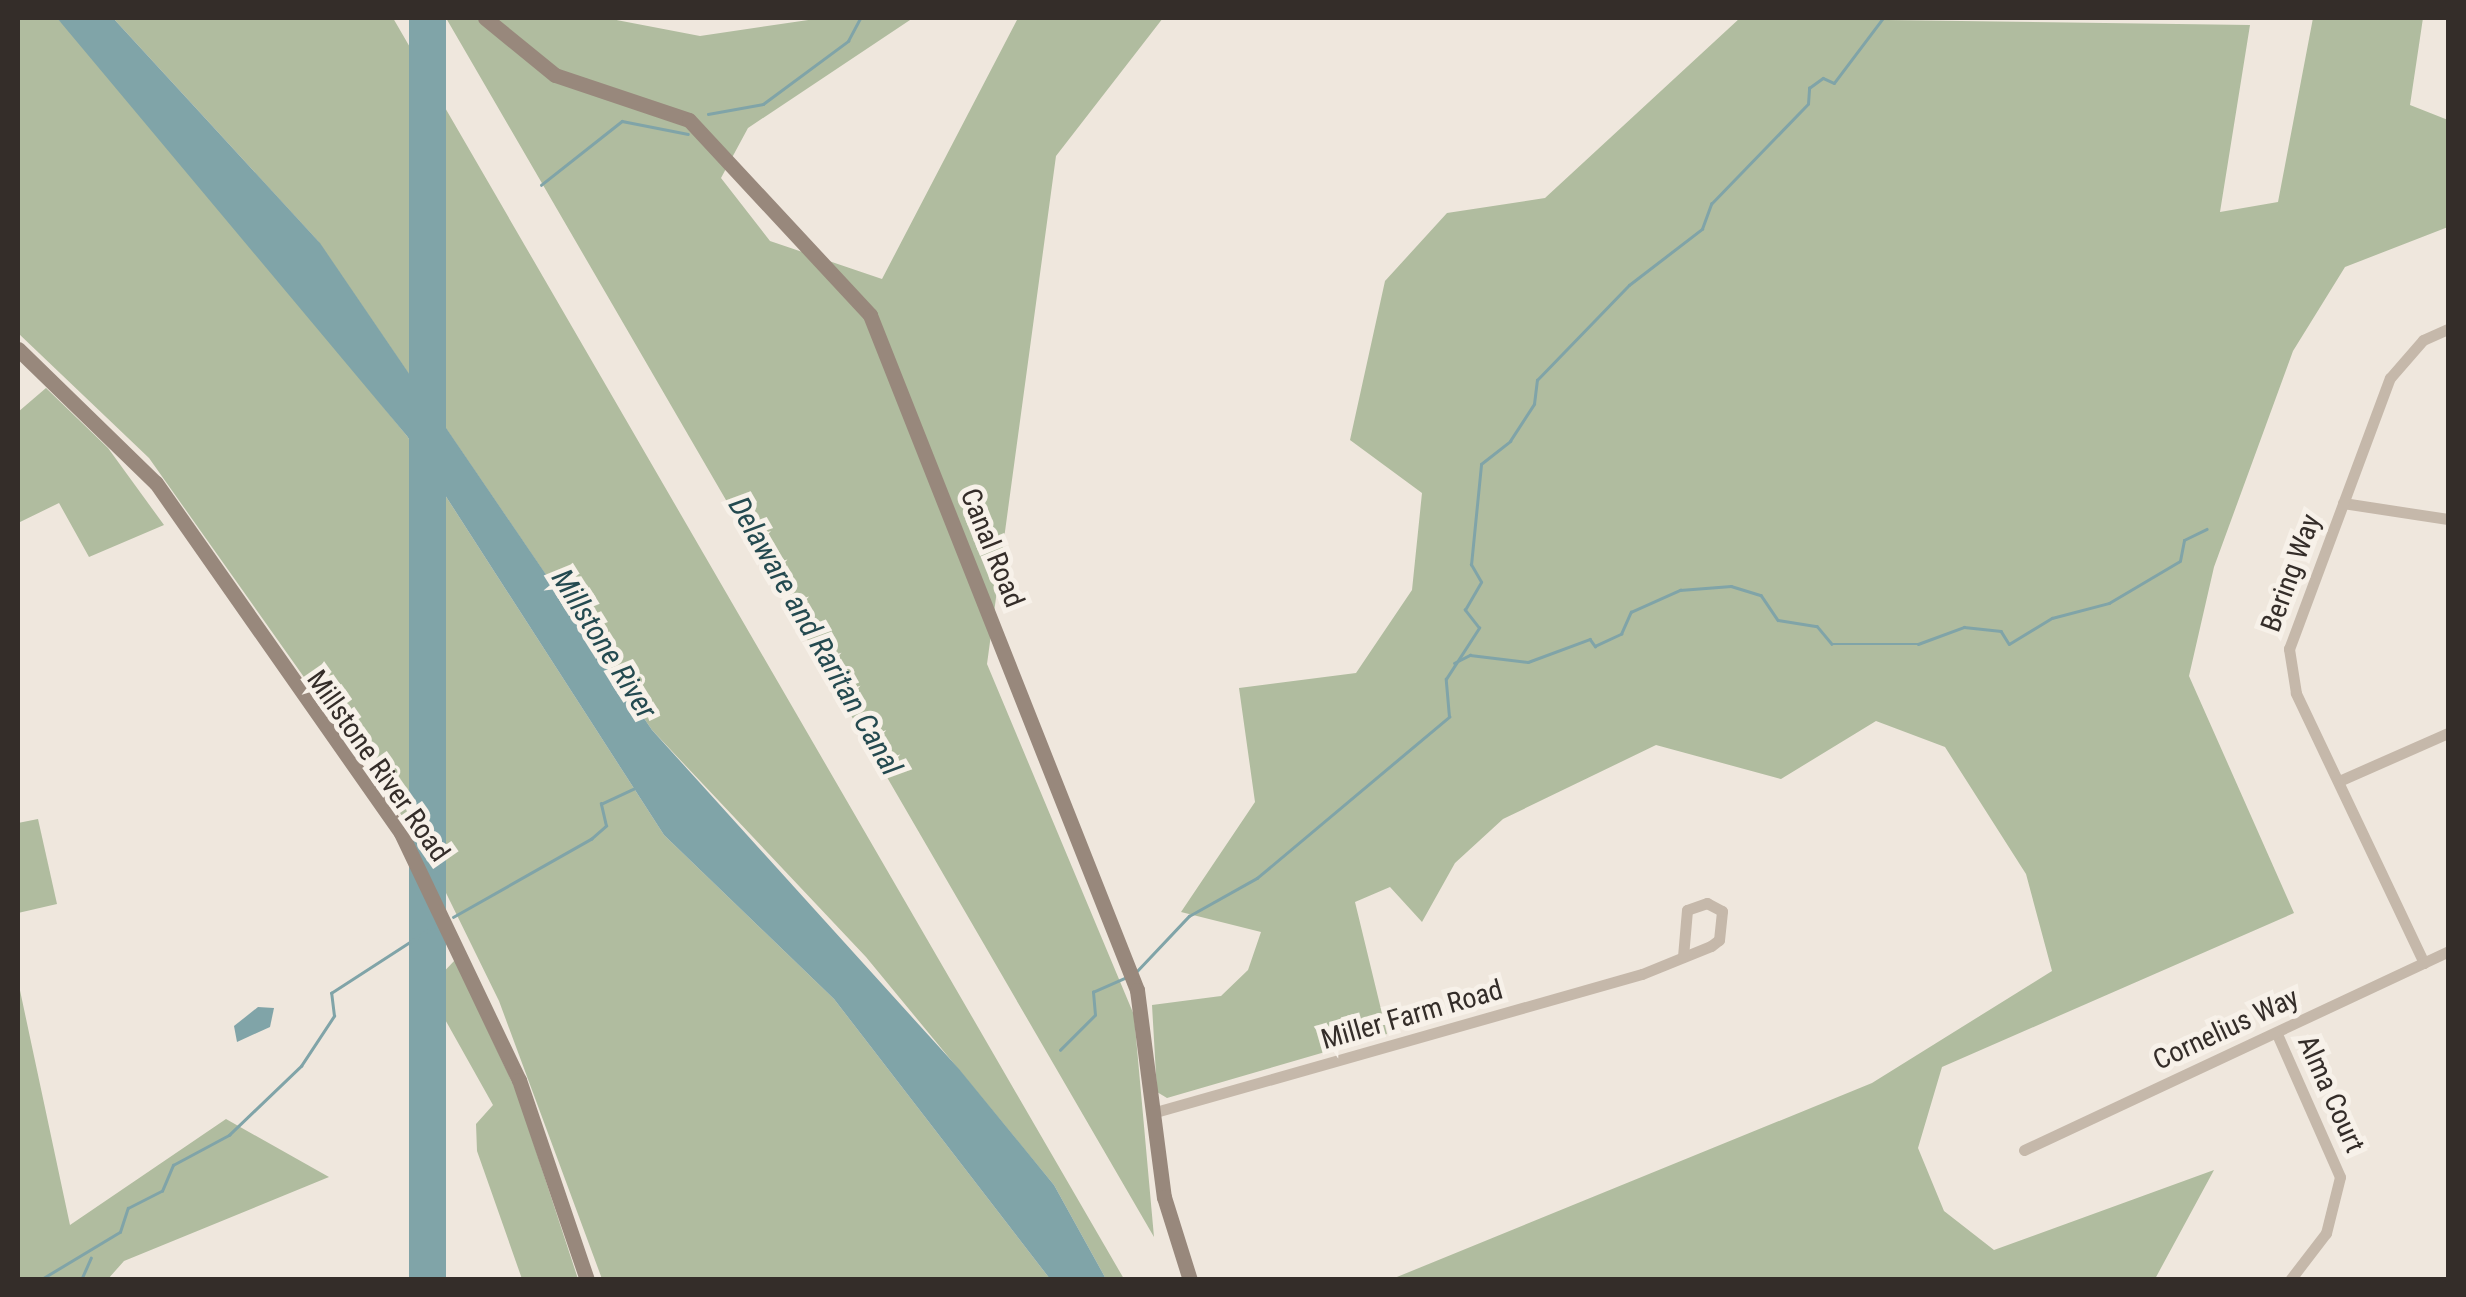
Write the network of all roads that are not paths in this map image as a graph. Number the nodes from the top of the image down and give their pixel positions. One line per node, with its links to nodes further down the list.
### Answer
1 (485, 18): 12 (street, Canal Road)
2 (2448, 329): 4 (street, Bering Way)
3 (18, 350): 14 (street, Millstone River Road)
4 (2343, 503): 5 (street); 7 (street, Bering Way)
5 (2448, 519)
6 (2448, 733): 7 (street)
7 (2339, 781): 10 (street, Bering Way)
8 (2448, 951): 10 (street, Cornelius Way)
9 (1682, 957): 9 (street, Miller Farm Road); 12 (street, Miller Farm Road)
10 (2424, 963): 11 (street, Cornelius Way)
11 (2276, 1034): 13 (street, Cornelius Way); 16 (street, Alma Court)
12 (1152, 1113): 15 (street, Canal Road)
13 (2024, 1150)
14 (587, 1280)
15 (1190, 1280)
16 (2290, 1280)

